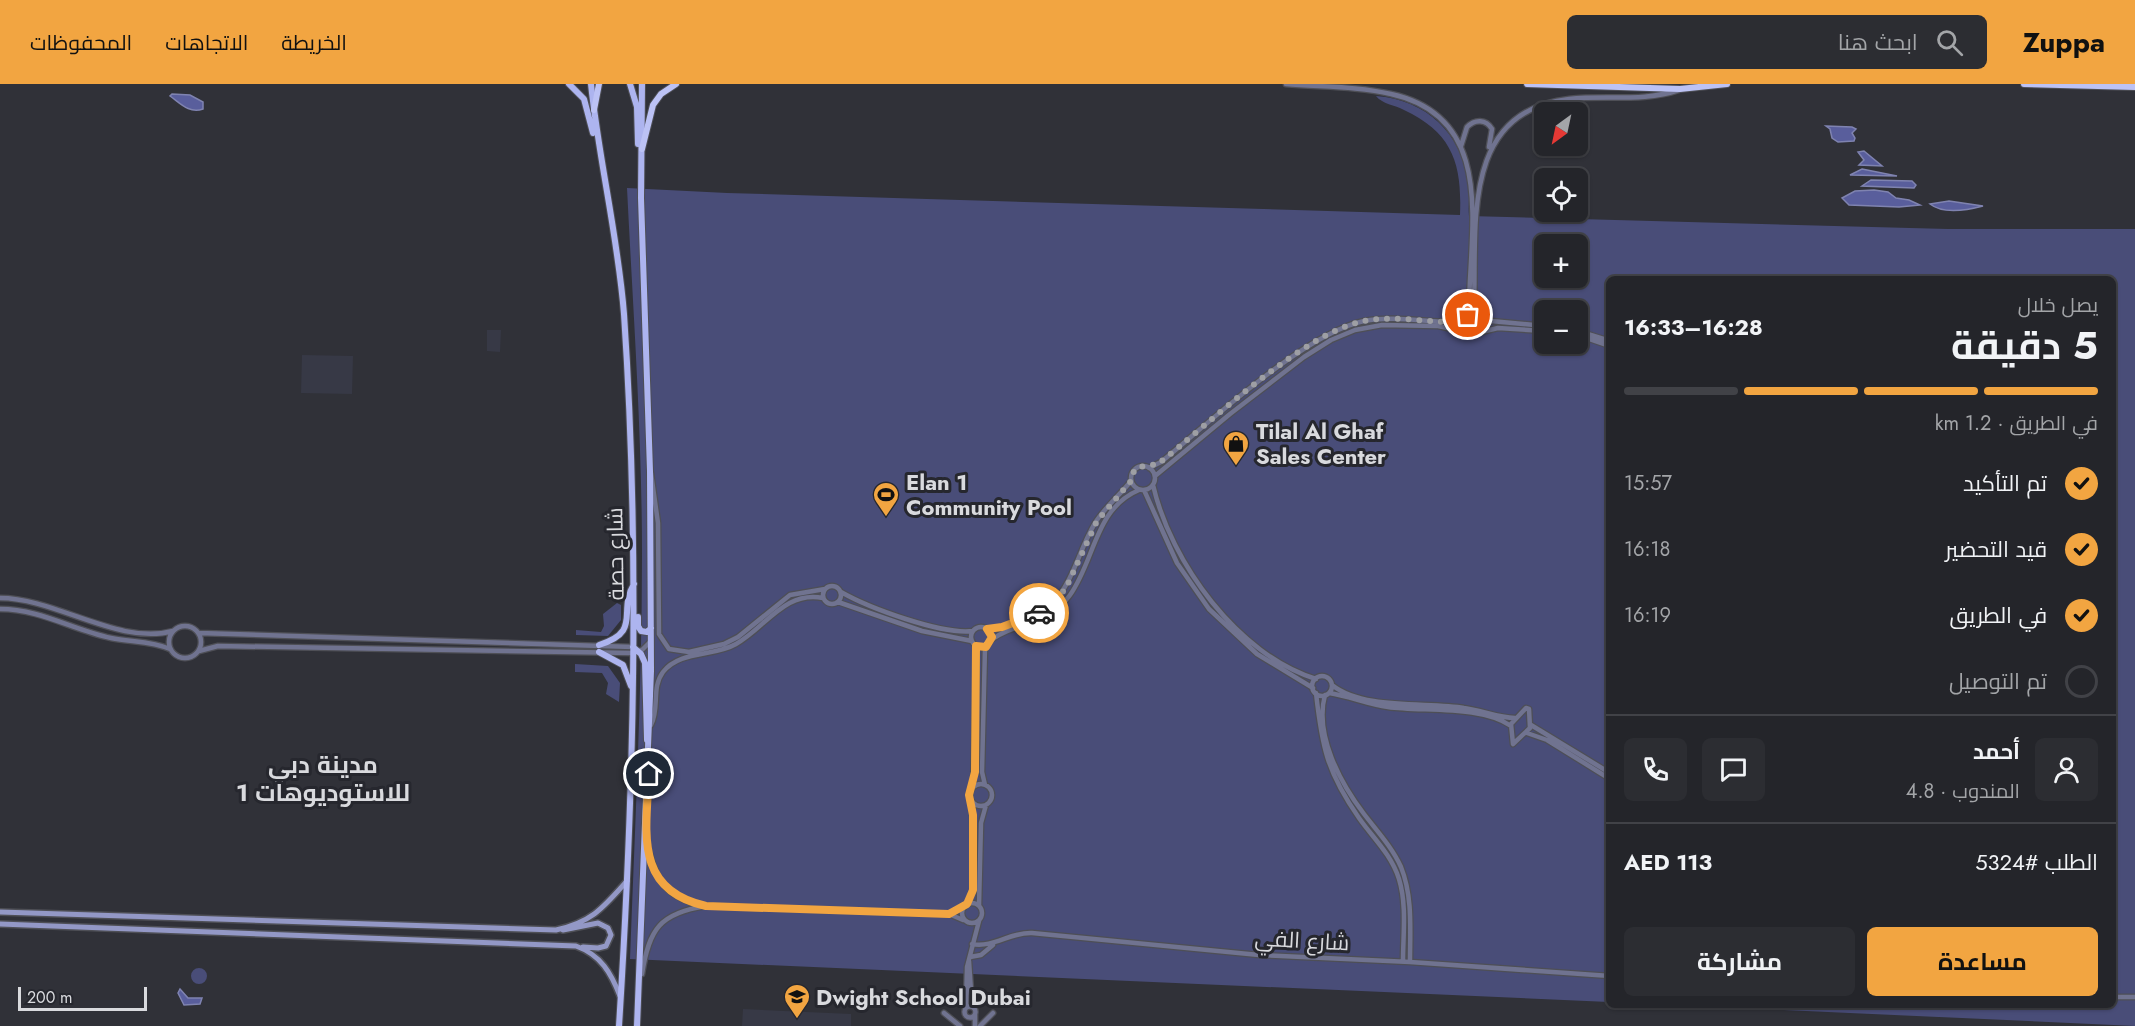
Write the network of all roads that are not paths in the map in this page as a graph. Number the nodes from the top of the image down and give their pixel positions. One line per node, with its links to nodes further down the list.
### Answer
1 (569, 84): 14 (main road)
2 (591, 84): 13 (main road, شارع حصة)
3 (599, 84): 13 (highway)
4 (630, 84): 16 (main road)
5 (642, 84): 16 (main road, شارع حصة)
6 (676, 84): 16 (highway)
7 (1286, 84): 15 (street)
8 (1527, 84): 12 (highway)
9 (1727, 84): 12 (highway)
10 (2024, 84): 11 (highway)
11 (2135, 87)
12 (1680, 89): 17 (street)
13 (594, 110): 14 (main road, شارع حصة)
14 (597, 139): 35 (main road, شارع حصة)
15 (1461, 147): 17 (street); 18 (street)
16 (642, 149): 30 (main road, شارع حصة)
17 (1488, 153): 19 (street)
18 (1465, 316): 19 (street); 20 (street)
19 (1478, 318): 21 (street); 24 (street)
20 (1461, 322): 23 (street); 29 (street)
21 (1534, 326)
22 (1534, 328): 24 (street)
23 (1462, 331): 24 (street); 31 (street)
24 (1477, 333)
25 (1588, 336): 27 (street)
26 (1588, 337): 28 (street)
27 (1606, 340)
28 (1606, 344)
29 (1149, 468): 31 (street); 32 (street)
30 (650, 471): 36 (street); 43 (main road, شارع حصة)
31 (1155, 476): 33 (street)
32 (1131, 481): 34 (street); 44 (street)
33 (1153, 485): 34 (street); 58 (street)
34 (1142, 490): 49 (street); 60 (street)
35 (634, 583): 40 (main road, شارع حصة); 51 (main road)
36 (825, 589): 37 (street); 39 (street)
37 (841, 592): 41 (street); 46 (street)
38 (0, 598): 45 (street)
39 (823, 598): 41 (street); 65 (street)
40 (634, 599): 43 (main road); 56 (main road, شارع حصة)
41 (838, 602): 50 (street)
42 (0, 609): 54 (street)
43 (651, 628): 48 (main road, شارع حصة)
44 (987, 629): 46 (street); 49 (street)
45 (172, 631): 47 (street); 54 (street)
46 (973, 631): 50 (street)
47 (199, 633): 51 (street); 55 (street)
48 (651, 640): 56 (street); 65 (main road, شارع حصة)
49 (992, 640): 53 (street)
50 (972, 641): 52 (street)
51 (599, 645): 56 (street)
52 (976, 646): 53 (street); 73 (street)
53 (986, 647): 72 (street)
54 (170, 650): 55 (street)
55 (199, 651): 57 (street)
56 (635, 651): 57 (street); 61 (main road, شارع حصة); 69 (main road)
57 (599, 652): 61 (main road)
58 (1316, 679): 59 (street); 60 (street)
59 (1332, 685): 63 (street); 64 (street)
60 (1313, 688): 62 (street)
61 (633, 689): 77 (main road, شارع حصة)
62 (1316, 693): 63 (street); 92 (street)
63 (1327, 694): 67 (street); 93 (street)
64 (1515, 718): 66 (street); 67 (street)
65 (651, 725): 69 (main road, شارع حصة)
66 (1531, 725): 68 (street); 70 (street)
67 (1511, 726): 68 (street)
68 (1527, 733): 71 (street)
69 (650, 752): 76 (main road, شارع حصة)
70 (1606, 771)
71 (1606, 776)
72 (985, 785): 73 (street); 75 (street)
73 (973, 787): 74 (street)
74 (972, 802): 75 (street); 79 (street)
75 (986, 805): 80 (street)
76 (646, 841): 78 (street); 95 (main road, شارع حصة)
77 (628, 880): 86 (main road); 98 (main road, شارع حصة)
78 (706, 906): 82 (street); 95 (street)
79 (965, 906): 80 (street); 82 (street); 83 (street)
80 (979, 906): 84 (street)
81 (0, 912): 86 (main road)
82 (949, 914): 83 (street)
83 (965, 921): 84 (street); 87 (street)
84 (979, 921): 87 (street)
85 (0, 924): 90 (main road)
86 (556, 930): 90 (main road)
87 (973, 936): 89 (street)
88 (995, 943): 89 (street); 91 (street); 92 (street, شارع الفي)
89 (972, 944): 91 (street)
90 (576, 946): 98 (main road)
91 (970, 959): 99 (street); 100 (street)
92 (1403, 961): 93 (street, شارع الفي)
93 (1410, 962): 94 (street, شارع الفي)
94 (1606, 976)
95 (638, 985): 106 (main road, شارع حصة)
96 (2116, 997): 97 (street)
97 (2135, 997)
98 (621, 999): 105 (main road, شارع حصة)
99 (972, 1007): 100 (street); 104 (street)
100 (966, 1008): 103 (street)
101 (944, 1013): 107 (street)
102 (993, 1013): 109 (street)
103 (965, 1015): 104 (street); 107 (street)
104 (975, 1015): 108 (street)
105 (619, 1026)
106 (637, 1026)
107 (961, 1026)
108 (975, 1026)
109 (980, 1026)

